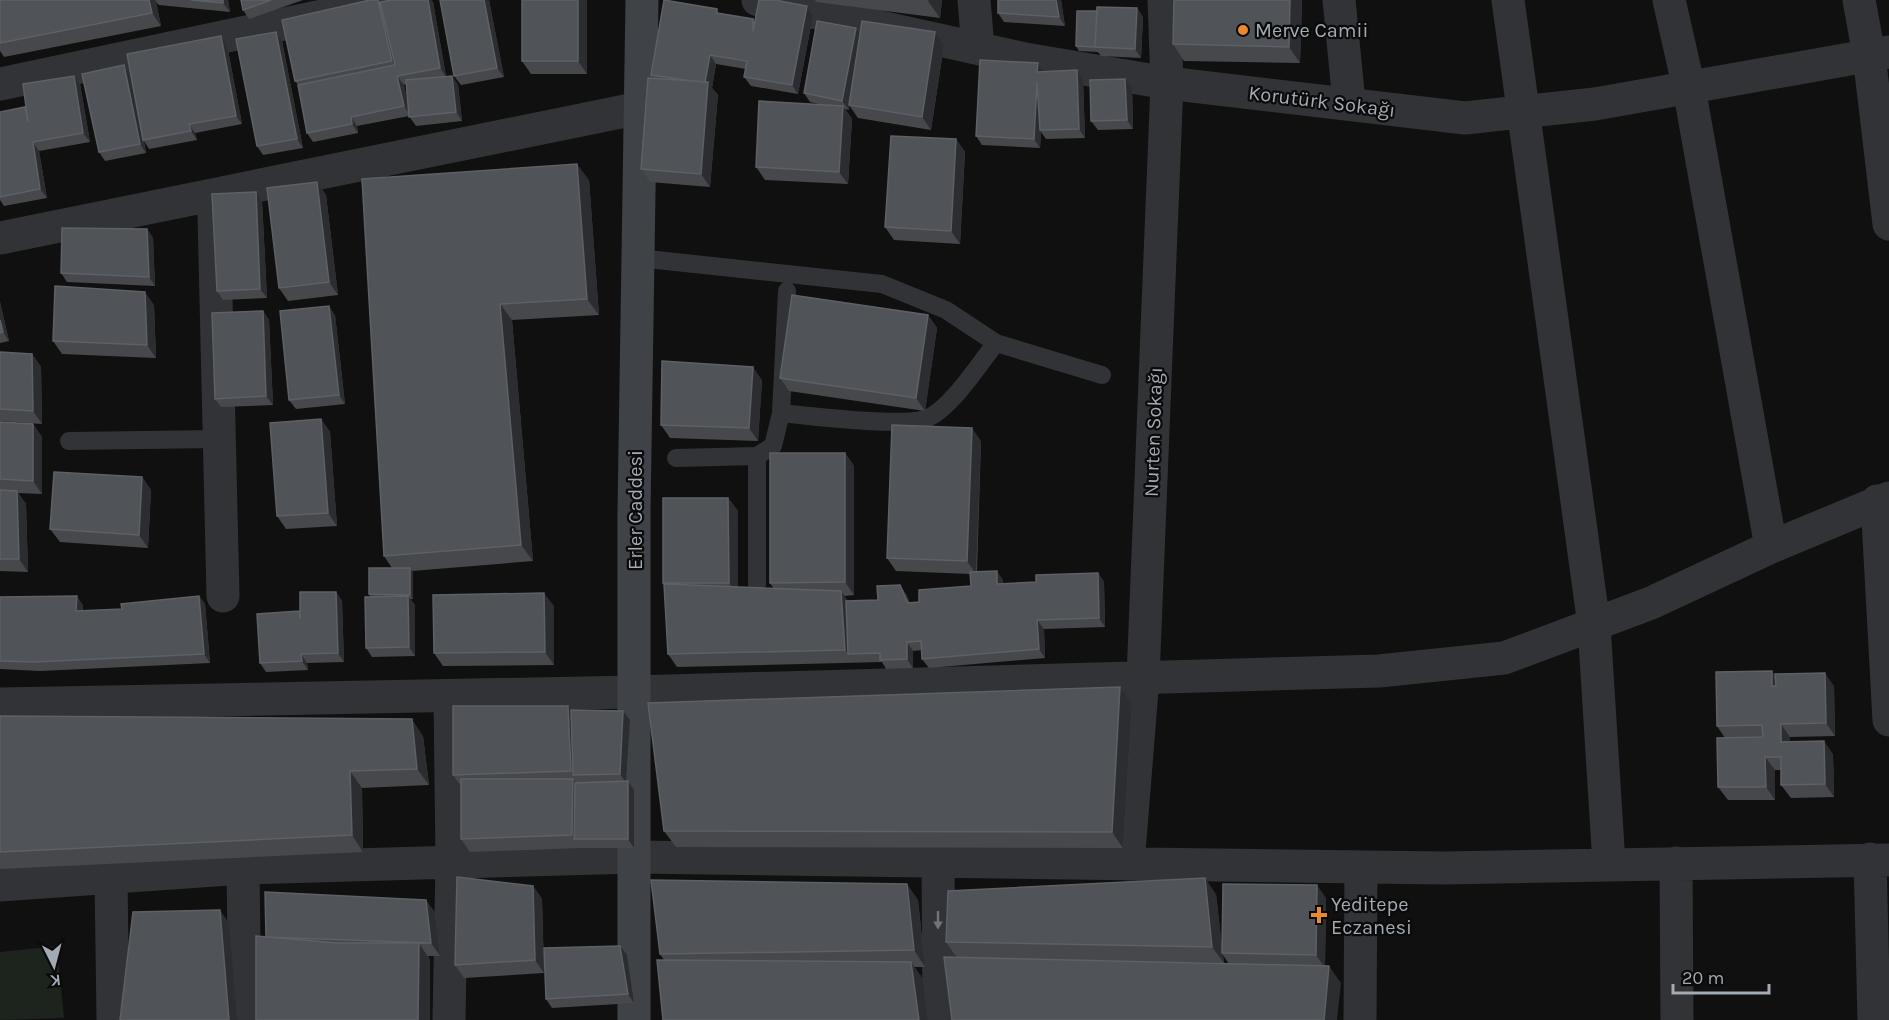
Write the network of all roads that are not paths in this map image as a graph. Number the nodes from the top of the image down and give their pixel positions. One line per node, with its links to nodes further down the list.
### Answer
1 (398, 0): 14 (street)
2 (642, 0): 17 (street, Erler Caddesi)
3 (758, 0): 10 (street, Korutürk Sokağı)
4 (974, 0): 11 (street)
5 (1164, 0): 13 (street, Nurten Sokağı)
6 (1339, 0): 16 (street)
7 (1508, 0): 18 (street)
8 (1669, 0): 15 (street)
9 (1859, 0): 12 (street)
10 (799, 4): 11 (street, Korutürk Sokağı)
11 (978, 48): 13 (street, Korutürk Sokağı)
12 (1879, 53): 15 (street, Korutürk Sokağı); 20 (street)
13 (1167, 83): 16 (street, Korutürk Sokağı); 36 (street, Nurten Sokağı)
14 (0, 84)
15 (1689, 88): 18 (street, Korutürk Sokağı); 32 (street)
16 (1349, 102): 18 (street, Korutürk Sokağı)
17 (640, 108): 19 (street); 22 (street, Erler Caddesi)
18 (1525, 111): 35 (street)
19 (214, 195): 21 (street); 27 (street)
20 (1889, 224)
21 (0, 238)
22 (638, 258): 24 (lane); 37 (street, Erler Caddesi)
23 (787, 291): 26 (lane)
24 (996, 343): 25 (lane); 26 (lane)
25 (1102, 375)
26 (781, 413): 29 (lane)
27 (217, 439): 28 (lane); 34 (street)
28 (69, 441)
29 (758, 456): 30 (lane); 33 (lane)
30 (676, 458)
31 (1883, 500): 32 (street); 40 (street)
32 (1771, 547): 35 (street)
33 (757, 585)
34 (223, 596)
35 (1594, 625): 36 (street); 47 (street)
36 (1143, 678): 37 (street); 46 (street, Nurten Sokağı)
37 (634, 692): 38 (street); 41 (street, Erler Caddesi)
38 (450, 696): 39 (street); 44 (street)
39 (0, 704)
40 (1889, 720)
41 (635, 857): 43 (street); 44 (street); 55 (street, Erler Caddesi)
42 (1880, 860): 45 (street); 59 (street)
43 (938, 861): 46 (street); 56 (street, one-way to 56)
44 (452, 862): 49 (street); 54 (street)
45 (1676, 863): 47 (street); 58 (street)
46 (1128, 864): 48 (street)
47 (1609, 864): 48 (street)
48 (1361, 867): 57 (street)
49 (243, 868): 50 (street); 53 (street)
50 (111, 876): 51 (street); 52 (street)
51 (0, 885)
52 (113, 1020)
53 (245, 1020)
54 (449, 1020)
55 (634, 1020)
56 (939, 1020)
57 (1360, 1020)
58 (1677, 1020)
59 (1874, 1020)

